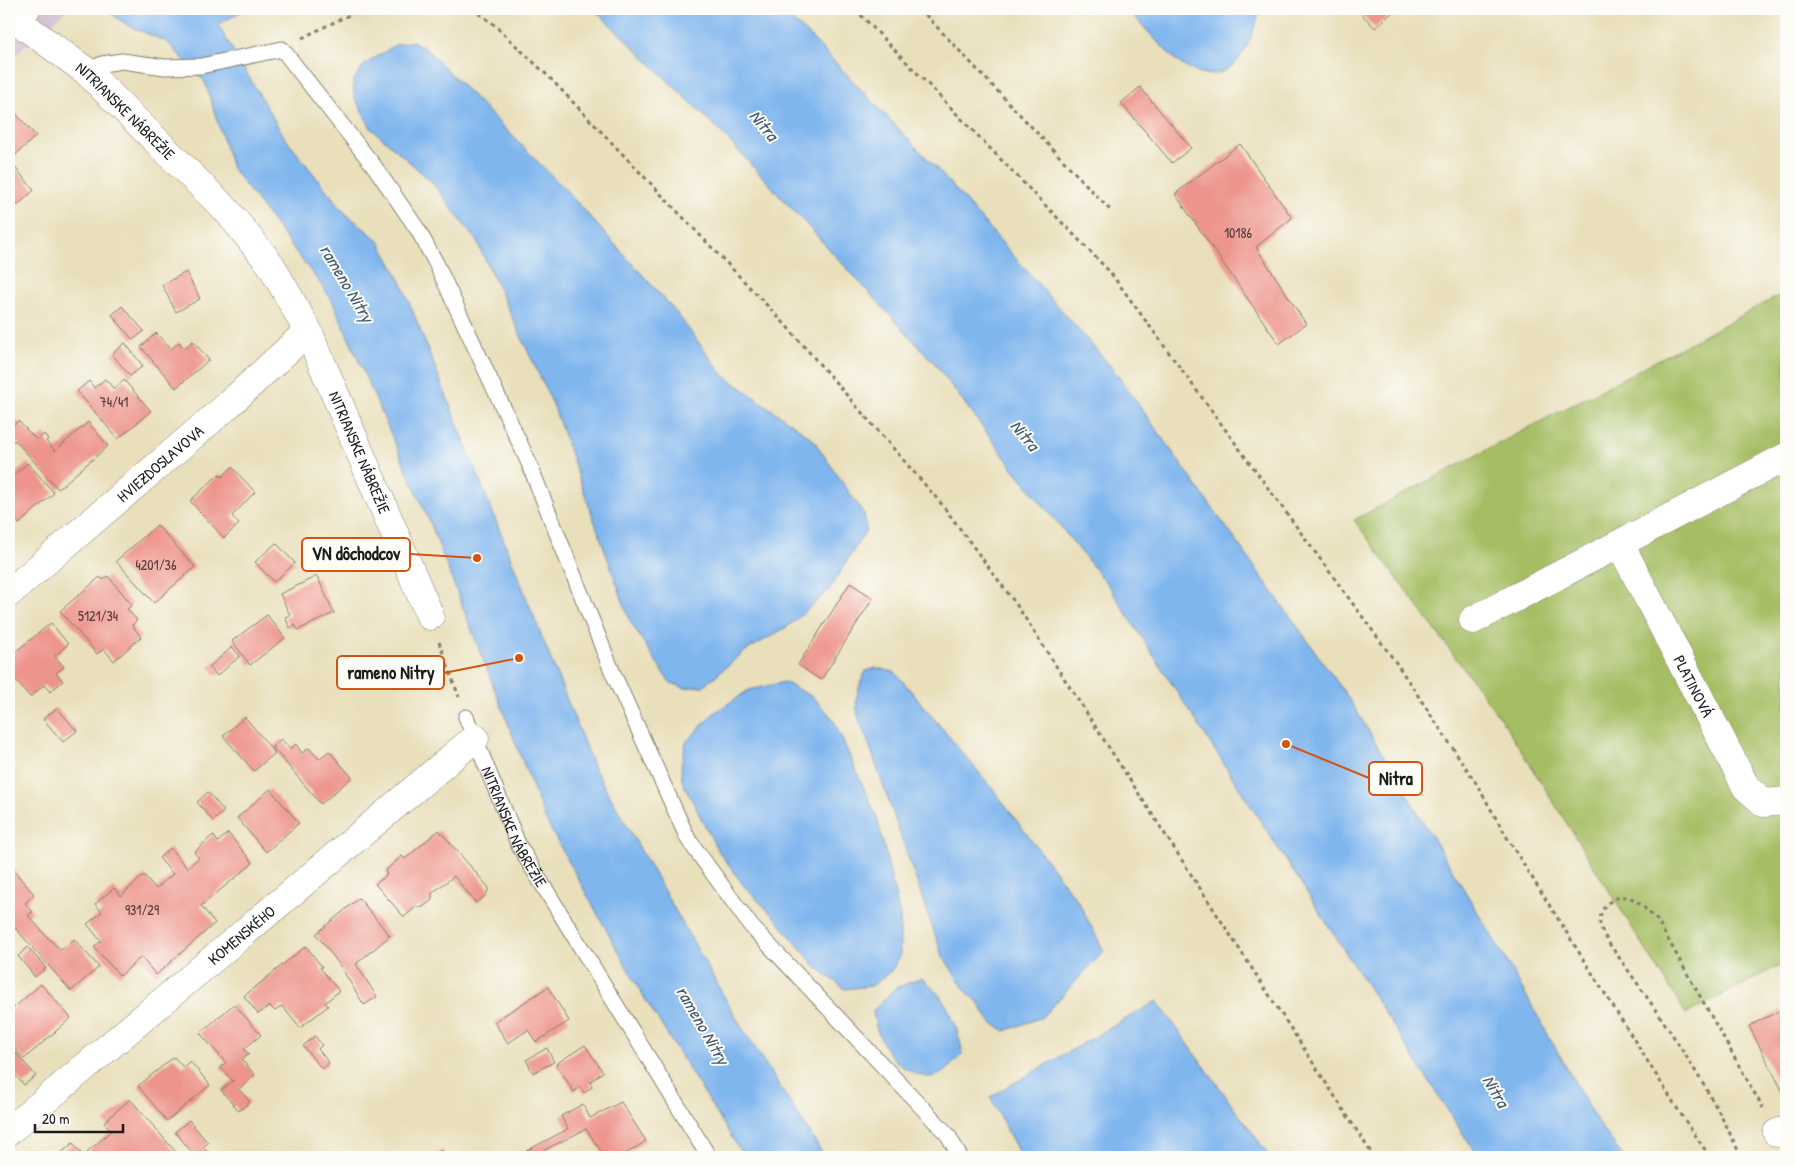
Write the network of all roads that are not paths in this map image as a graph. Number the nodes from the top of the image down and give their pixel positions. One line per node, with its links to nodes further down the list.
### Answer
1 (21, 20): 2 (street, NITRIANSKE NÁBREŽIE)
2 (86, 71): 3 (street, NITRIANSKE NÁBREŽIE); 13 (lane)
3 (308, 331): 6 (street, HVIEZDOSLAVOVA); 7 (street, NITRIANSKE NÁBREŽIE)
4 (1786, 457): 5 (street)
5 (1620, 544): 8 (street); 10 (street, PLATINOVÁ)
6 (9, 593)
7 (430, 616)
8 (1473, 620)
9 (470, 727): 11 (street, KOMENSKÉHO); 12 (lane, NITRIANSKE NÁBREŽIE)
10 (1786, 800)
11 (9, 1131)
12 (708, 1157)
13 (960, 1157)

